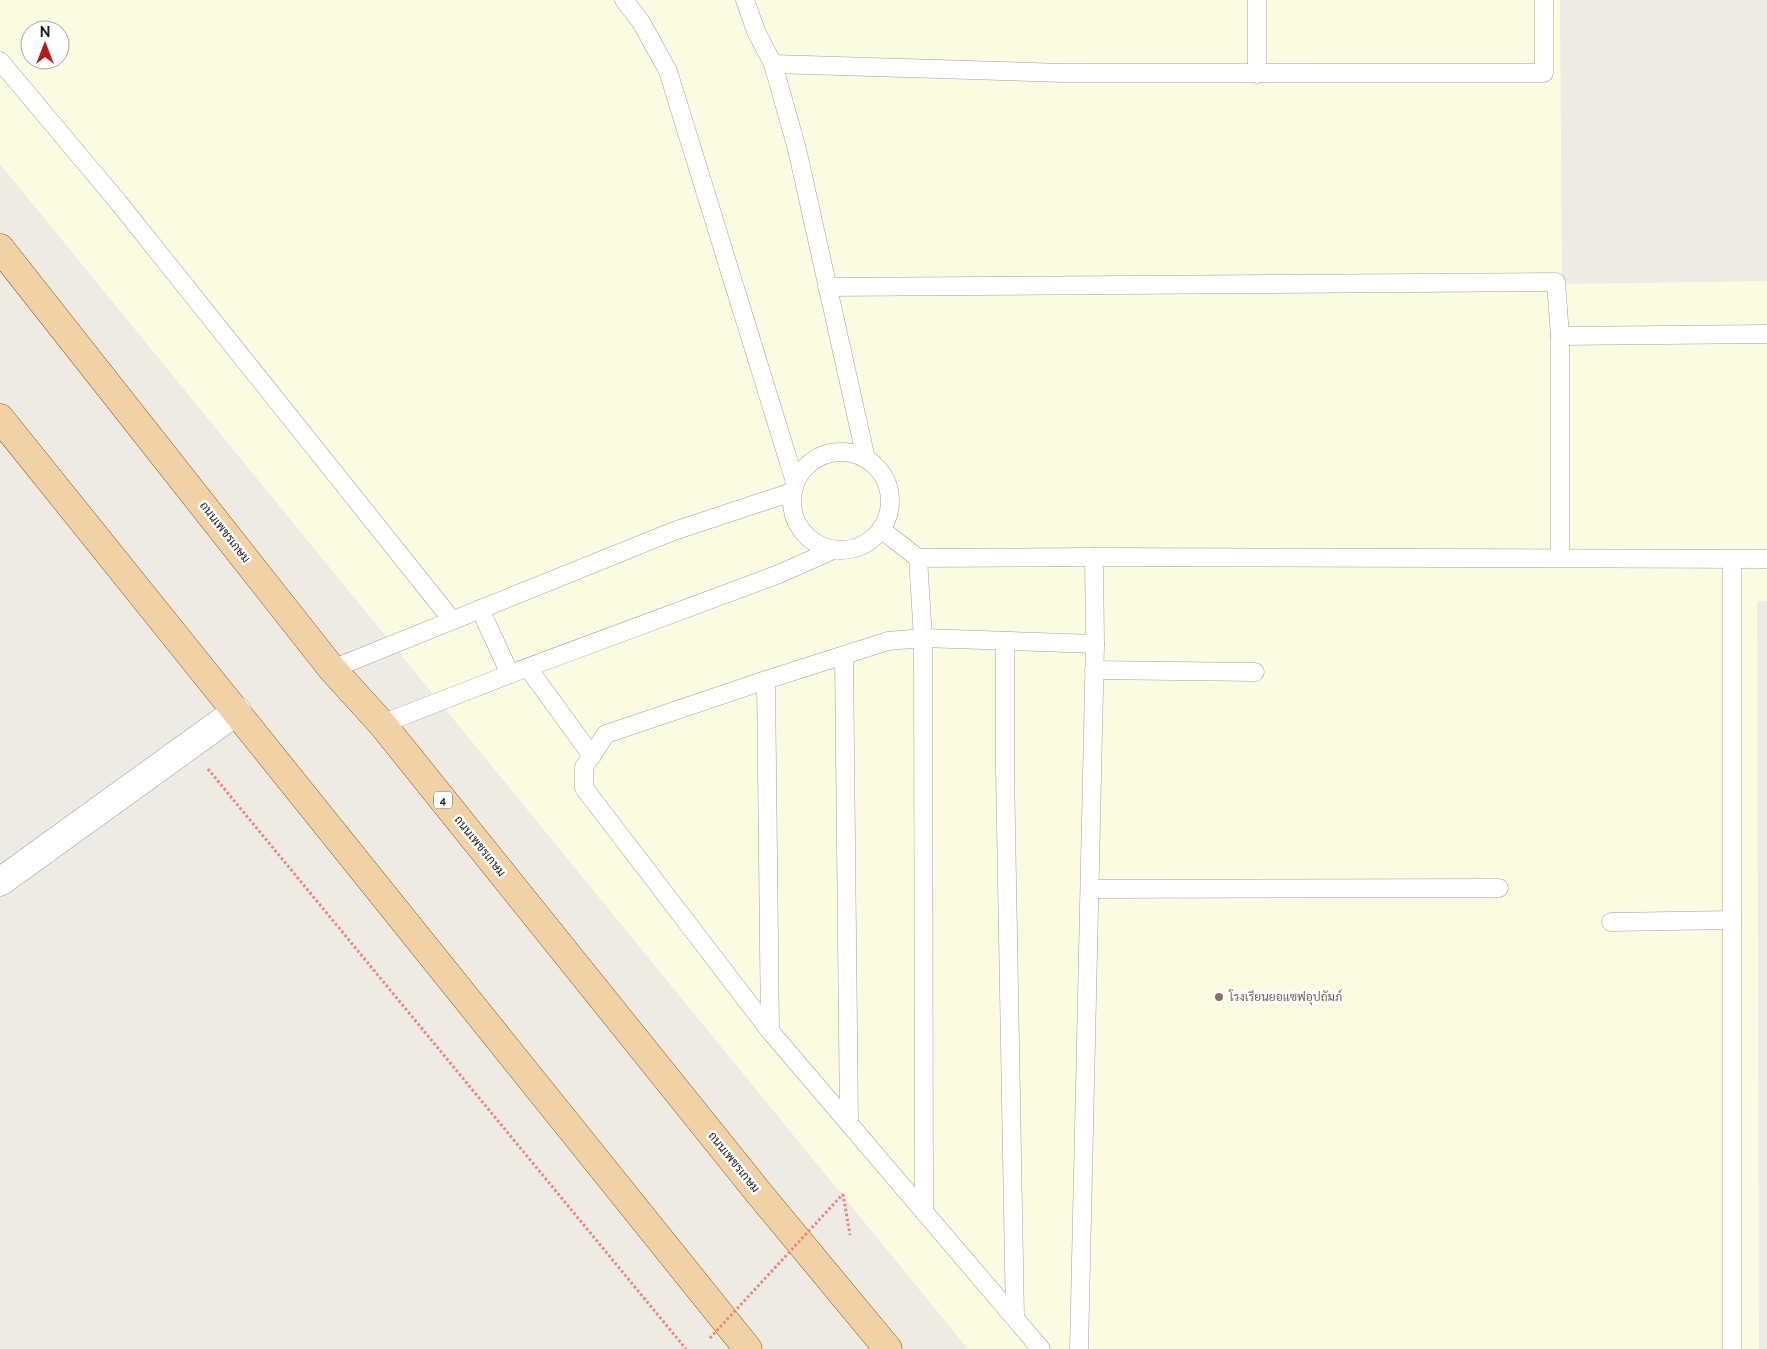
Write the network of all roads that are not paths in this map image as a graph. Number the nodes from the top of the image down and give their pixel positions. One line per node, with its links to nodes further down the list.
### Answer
1 (624, 0): 14 (lane)
2 (745, 0): 6 (lane)
3 (1258, 0): 7 (lane)
4 (1544, 0): 7 (lane)
5 (0, 62): 23 (lane)
6 (772, 64): 7 (lane); 9 (lane)
7 (1258, 74)
8 (0, 248): 29 (main road, ถนนเพชรเกษม / 4)
9 (827, 287): 11 (lane); 13 (lane)
10 (1767, 334): 11 (lane)
11 (1560, 336): 19 (lane)
12 (0, 418): 34 (main road)
13 (866, 458): 14 (lane); 15 (lane)
14 (794, 487): 16 (lane); 22 (lane)
15 (882, 530): 16 (lane); 18 (lane)
16 (833, 550): 28 (lane)
17 (1094, 556): 18 (lane); 19 (lane); 26 (lane)
18 (918, 558): 24 (lane)
19 (1560, 558): 21 (lane)
20 (1767, 559): 21 (lane)
21 (1732, 560): 40 (lane)
22 (480, 609): 23 (lane); 32 (lane)
23 (452, 620): 29 (lane)
24 (923, 638): 25 (lane); 27 (lane); 44 (lane)
25 (1005, 642): 26 (lane); 45 (lane)
26 (1095, 644): 30 (lane)
27 (844, 656): 33 (lane); 43 (lane)
28 (528, 668): 32 (lane); 36 (lane)
29 (332, 669): 35 (main road, ถนนเพชรเกษม / 4)
30 (1094, 670): 31 (lane); 39 (lane)
31 (1255, 672)
32 (510, 674): 35 (lane)
33 (766, 680): 36 (lane); 42 (lane)
34 (236, 711): 37 (street); 46 (main road)
35 (382, 724): 47 (main road, ถนนเพชรเกษม / 4)
36 (592, 756): 42 (lane)
37 (0, 882)
38 (1499, 888): 39 (lane)
39 (1090, 889): 49 (lane)
40 (1732, 920): 41 (lane); 50 (lane)
41 (1611, 922)
42 (770, 1031): 43 (lane)
43 (849, 1123): 44 (lane)
44 (924, 1212): 45 (lane)
45 (1015, 1318): 48 (lane)
46 (748, 1349)
47 (888, 1349)
48 (1041, 1349)
49 (1079, 1349)
50 (1732, 1349)

